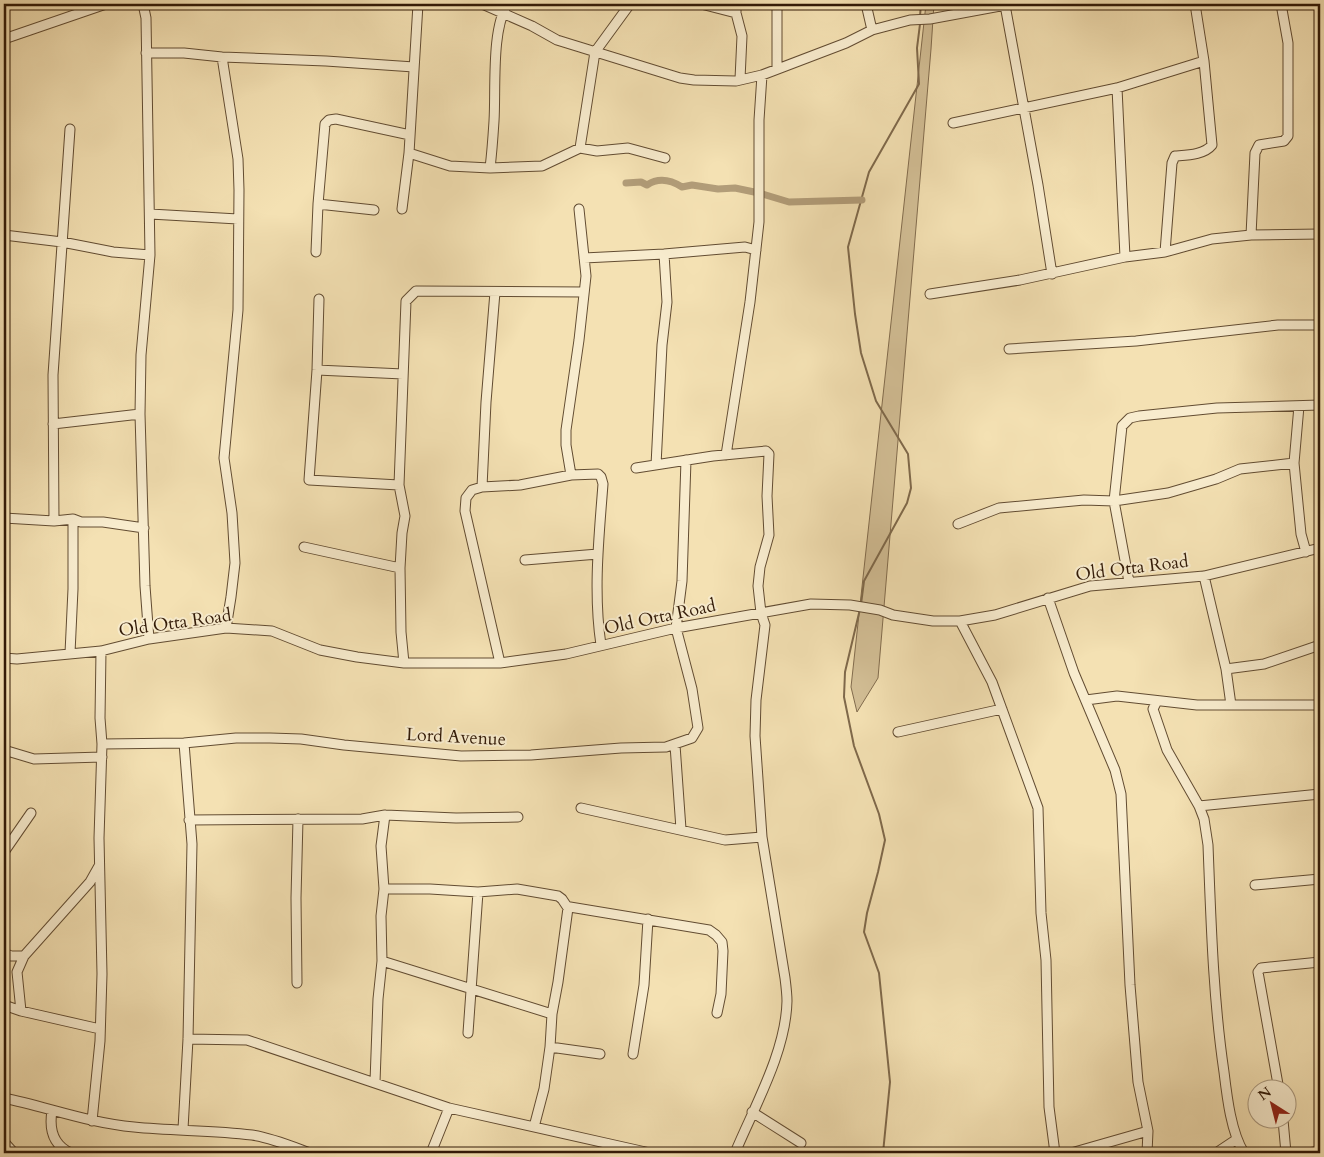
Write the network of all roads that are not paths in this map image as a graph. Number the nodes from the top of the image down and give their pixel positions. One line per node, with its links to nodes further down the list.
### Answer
1 (106, 4): 16 (street)
2 (143, 4): 18 (street)
3 (418, 4): 21 (street)
4 (482, 4): 14 (street)
5 (508, 4): 14 (street)
6 (630, 4): 17 (street)
7 (701, 4): 13 (street)
8 (777, 4): 22 (street)
9 (866, 4): 15 (street)
10 (1008, 4): 15 (street); 26 (street)
11 (1195, 4): 20 (street)
12 (1281, 4): 42 (street)
13 (736, 8): 24 (street)
14 (502, 12): 17 (street); 33 (street)
15 (872, 30): 22 (street)
16 (4, 39)
17 (595, 52): 24 (street); 30 (street)
18 (146, 53): 19 (street); 38 (street)
19 (222, 57): 21 (street); 39 (street)
20 (1204, 61): 25 (street); 46 (street)
21 (414, 67): 29 (street)
22 (777, 68): 23 (street)
23 (762, 75): 24 (street); 44 (street)
24 (740, 79)
25 (1117, 88): 26 (street); 49 (street)
26 (1024, 108): 27 (street); 51 (street)
27 (953, 123)
28 (70, 129): 43 (street)
29 (410, 135): 31 (street); 34 (street)
30 (580, 148): 32 (street); 33 (street)
31 (409, 153): 33 (street); 35 (street)
32 (665, 158)
33 (490, 168)
34 (318, 204): 37 (street); 45 (street)
35 (402, 208)
36 (580, 209): 50 (street)
37 (374, 210)
38 (150, 214): 39 (street); 48 (street)
39 (238, 219): 89 (street)
40 (1320, 234): 42 (street)
41 (4, 235): 43 (street)
42 (1251, 235): 46 (street)
43 (62, 242): 48 (street); 63 (street)
44 (756, 250): 47 (street); 64 (street)
45 (316, 252)
46 (1166, 252): 49 (street)
47 (664, 254): 50 (street); 67 (street)
48 (150, 255): 62 (street)
49 (1125, 256): 51 (street)
50 (584, 258): 53 (street)
51 (1052, 274): 54 (street)
52 (495, 292): 53 (street); 59 (street); 71 (street)
53 (584, 292): 69 (street)
54 (930, 294)
55 (319, 299): 58 (street)
56 (1320, 325): 57 (street)
57 (1009, 349)
58 (317, 370): 59 (street); 70 (street)
59 (403, 374): 70 (street)
60 (1320, 405): 61 (street)
61 (1299, 406): 66 (street); 72 (street)
62 (140, 414): 63 (street); 77 (street)
63 (53, 424): 75 (street)
64 (726, 455): 65 (street); 87 (street)
65 (686, 460): 67 (street); 90 (street)
66 (1294, 463): 72 (street); 80 (street)
67 (656, 465): 68 (street)
68 (636, 468)
69 (571, 475): 71 (street); 81 (street)
70 (400, 485): 83 (street)
71 (482, 487): 98 (street)
72 (1114, 501): 76 (street); 85 (street)
73 (4, 518): 75 (street)
74 (73, 520): 75 (street); 77 (street); 95 (street)
75 (54, 521)
76 (958, 524)
77 (144, 528): 91 (street)
78 (304, 547): 83 (street)
79 (1320, 548): 80 (street, Old Otta Road)
80 (1306, 552): 84 (street, Old Otta Road)
81 (598, 554): 82 (street); 92 (street)
82 (525, 560)
83 (400, 568): 97 (street)
84 (1204, 576): 85 (street, Old Otta Road); 99 (street)
85 (1129, 582): 86 (street, Old Otta Road)
86 (1048, 598): 88 (street, Old Otta Road); 100 (street)
87 (760, 613): 88 (street, Old Otta Road); 90 (street, Old Otta Road); 120 (street)
88 (960, 621): 104 (street)
89 (226, 628): 91 (street, Old Otta Road); 97 (street, Old Otta Road)
90 (676, 628): 92 (street, Old Otta Road); 108 (street, Lord Avenue)
91 (149, 639): 94 (street, Old Otta Road)
92 (602, 645): 98 (street, Old Otta Road)
93 (1320, 645): 99 (street)
94 (101, 651): 95 (street, Old Otta Road); 107 (street)
95 (70, 653): 96 (street, Old Otta Road)
96 (4, 658)
97 (404, 663): 98 (street, Old Otta Road)
98 (500, 663)
99 (1226, 669): 102 (street)
100 (1086, 700): 101 (street); 156 (street)
101 (1157, 701): 102 (street); 112 (street)
102 (1231, 705): 103 (street)
103 (1320, 705)
104 (1002, 710): 105 (street); 165 (street)
105 (898, 732)
106 (184, 743): 107 (street, Lord Avenue); 108 (street, Lord Avenue); 118 (street)
107 (102, 744): 110 (street)
108 (675, 745): 119 (street)
109 (4, 750): 110 (street)
110 (102, 757): 122 (street)
111 (1320, 794): 112 (street)
112 (1199, 806): 157 (street)
113 (582, 808): 119 (street)
114 (30, 813): 121 (street)
115 (385, 815): 116 (street); 117 (street); 125 (street)
116 (518, 817)
117 (298, 819): 118 (street); 134 (street)
118 (189, 820): 142 (street)
119 (681, 829): 120 (street)
120 (762, 837): 151 (street)
121 (4, 852)
122 (99, 866): 130 (street); 140 (street)
123 (1320, 879): 124 (street)
124 (1255, 885)
125 (384, 889): 126 (street); 131 (street)
126 (478, 892): 127 (street); 135 (street)
127 (568, 908): 128 (street); 139 (street)
128 (648, 919): 138 (street); 145 (street)
129 (7, 954): 130 (street); 133 (street)
130 (24, 956): 133 (street)
131 (382, 960): 135 (street); 147 (street)
132 (1320, 962): 146 (street)
133 (17, 972): 137 (street)
134 (297, 983)
135 (473, 988): 139 (street); 141 (street)
136 (4, 1005): 137 (street)
137 (21, 1011): 140 (street)
138 (717, 1013)
139 (552, 1014): 143 (street)
140 (100, 1029): 152 (street)
141 (468, 1033)
142 (188, 1039): 147 (street); 154 (street)
143 (550, 1047): 144 (street); 153 (street)
144 (600, 1054)
145 (633, 1054)
146 (1277, 1080)
147 (375, 1082): 149 (street)
148 (4, 1098): 150 (street)
149 (449, 1108): 153 (street); 162 (street)
150 (52, 1111): 152 (street); 160 (street)
151 (752, 1112): 158 (street); 164 (street)
152 (92, 1121): 154 (street)
153 (534, 1128): 163 (street)
154 (183, 1129): 161 (street)
155 (1284, 1130): 170 (street)
156 (1148, 1131): 166 (street); 167 (street)
157 (1237, 1139): 168 (street); 169 (street)
158 (801, 1143)
159 (1320, 1151): 171 (street)
160 (71, 1153)
161 (310, 1153)
162 (431, 1153)
163 (650, 1153)
164 (735, 1153)
165 (1055, 1153)
166 (1071, 1153)
167 (1147, 1153)
168 (1216, 1153)
169 (1244, 1153)
170 (1286, 1153)
171 (1309, 1153)

